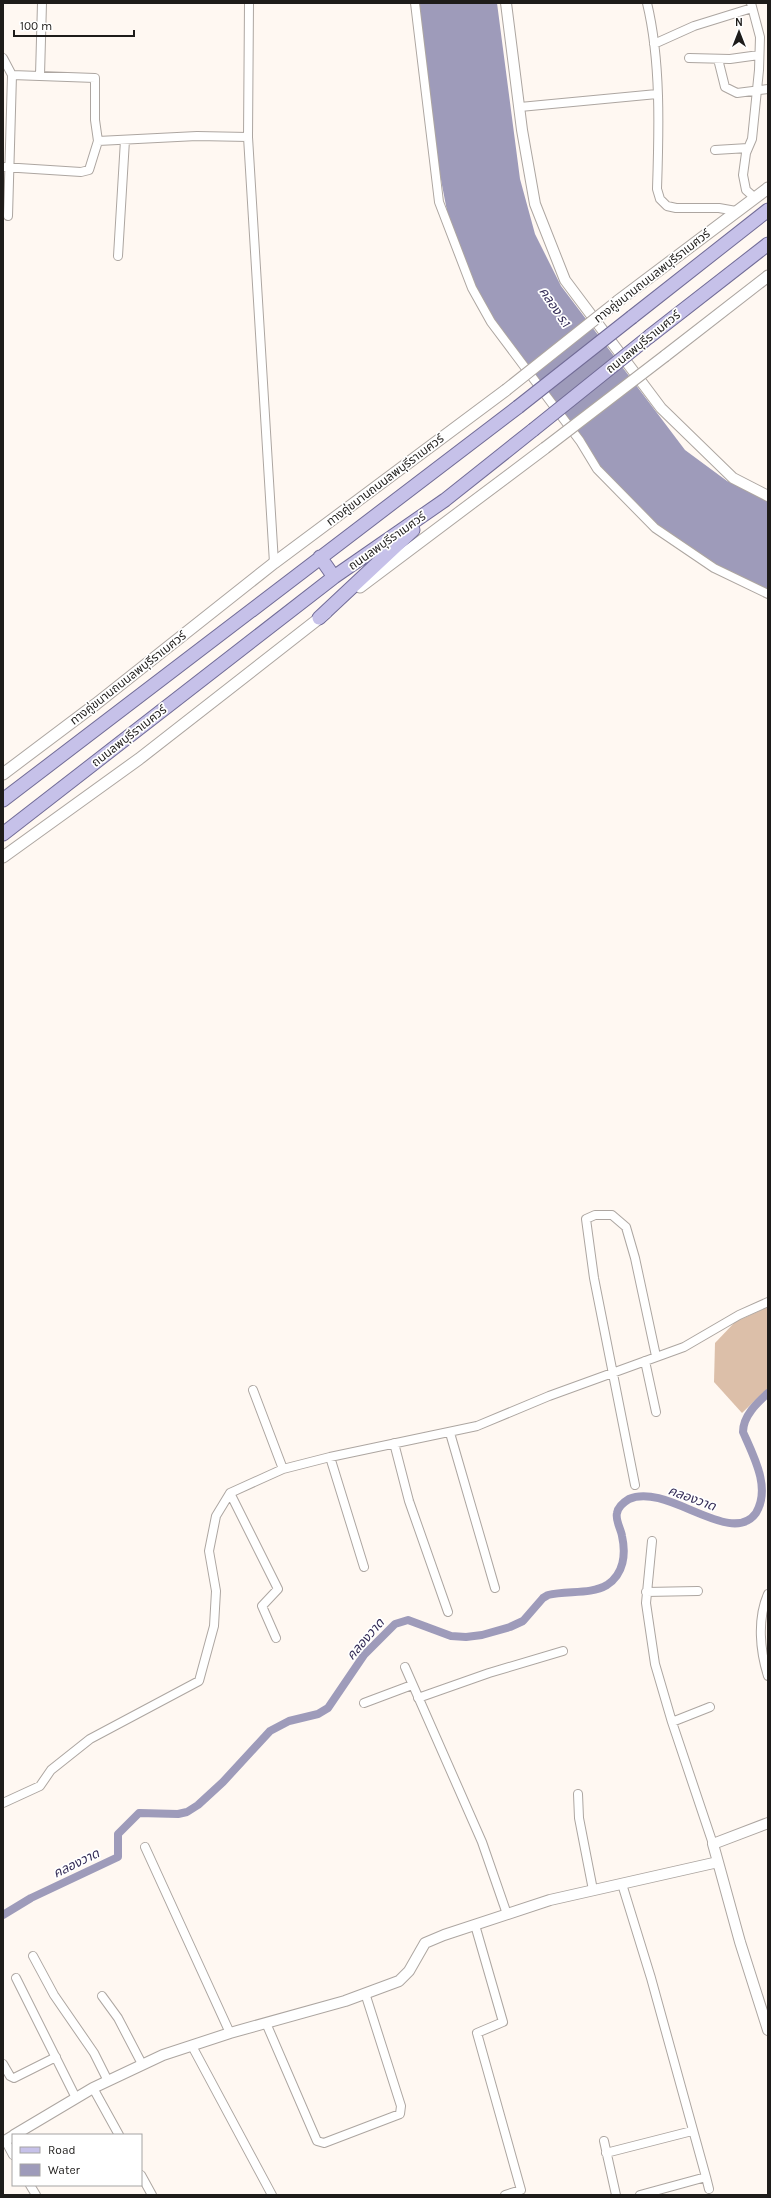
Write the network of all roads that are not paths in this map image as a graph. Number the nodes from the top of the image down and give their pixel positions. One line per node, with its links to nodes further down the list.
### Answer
1 (42, 3): 13 (street)
2 (249, 3): 18 (street)
3 (415, 3): 37 (street)
4 (506, 3): 17 (street)
5 (647, 3): 7 (street)
6 (752, 6): 7 (street); 8 (street)
7 (654, 44): 16 (street)
8 (759, 55): 11 (street); 15 (street)
9 (3, 58): 12 (street)
10 (689, 58): 11 (street)
11 (718, 59): 15 (street)
12 (12, 75): 13 (street); 23 (street)
13 (40, 75): 20 (street)
14 (768, 89): 15 (street)
15 (757, 90): 21 (street)
16 (657, 94): 17 (street); 27 (street)
17 (520, 107): 32 (street)
18 (248, 137): 19 (street); 35 (street)
19 (125, 140): 20 (street); 30 (street)
20 (98, 141): 23 (street)
21 (748, 148): 22 (street); 25 (street)
22 (715, 150)
23 (7, 167): 28 (street)
24 (768, 188): 25 (main road, ทางคู่ขนานถนนลพบุรีราเมศวร์)
25 (755, 198): 27 (main road, ทางคู่ขนานถนนลพบุรีราเมศวร์)
26 (768, 210): 34 (main road, bridge)
27 (736, 211): 35 (main road, ทางคู่ขนานถนนลพบุรีราเมศวร์, bridge)
28 (8, 216)
29 (768, 244): 33 (main road, ถนนลพบุรีราเมศวร์, bridge)
30 (118, 256)
31 (768, 276): 38 (main road, bridge)
32 (768, 496)
33 (445, 500): 36 (main road, ถนนลพบุรีราเมศวร์); 38 (main road)
34 (320, 557): 36 (main road); 39 (main road)
35 (274, 563): 40 (main road, ทางคู่ขนานถนนลพบุรีราเมศวร์)
36 (334, 577): 43 (main road, ถนนลพบุรีราเมศวร์)
37 (768, 594)
38 (319, 618): 44 (main road)
39 (81, 740): 41 (main road); 42 (main road)
40 (3, 774)
41 (3, 790)
42 (3, 800)
43 (3, 834)
44 (3, 857)
45 (768, 1302): 46 (street)
46 (656, 1356): 47 (street); 48 (street)
47 (645, 1361): 48 (street); 50 (street)
48 (614, 1372): 51 (street); 55 (street)
49 (253, 1390): 54 (street)
50 (656, 1412)
51 (450, 1433): 52 (street); 59 (street)
52 (394, 1443): 53 (street); 63 (street)
53 (330, 1457): 54 (street); 58 (street)
54 (283, 1469): 56 (street)
55 (635, 1485)
56 (230, 1493): 64 (street); 74 (street)
57 (652, 1540): 61 (street)
58 (364, 1567)
59 (495, 1588)
60 (698, 1591): 61 (street)
61 (646, 1592): 72 (street)
62 (768, 1594): 67 (street)
63 (448, 1612)
64 (276, 1638)
65 (563, 1651): 69 (street)
66 (405, 1667): 68 (street)
67 (768, 1676)
68 (412, 1685): 69 (street); 70 (street)
69 (418, 1698): 81 (street)
70 (364, 1703)
71 (710, 1707): 72 (street)
72 (672, 1722): 76 (street)
73 (578, 1794): 80 (street)
74 (3, 1803)
75 (768, 1823): 76 (street)
76 (713, 1844): 78 (street)
77 (145, 1847): 89 (street)
78 (718, 1862): 79 (street); 88 (street)
79 (622, 1884): 80 (street); 97 (street)
80 (594, 1890): 81 (street)
81 (507, 1914): 82 (street)
82 (475, 1925): 85 (street); 108 (street)
83 (33, 1956): 94 (street)
84 (16, 1978): 91 (street)
85 (365, 1993): 87 (street); 87 (street)
86 (102, 1996): 93 (street)
87 (266, 2023): 89 (street)
88 (768, 2030)
89 (230, 2033): 90 (street)
90 (192, 2046): 93 (street); 111 (street)
91 (56, 2057): 92 (street); 96 (street)
92 (3, 2064)
93 (142, 2064): 94 (street)
94 (108, 2081): 95 (street)
95 (93, 2088): 96 (street); 99 (street)
96 (76, 2098): 98 (street)
97 (692, 2131): 103 (street); 105 (street)
98 (16, 2134)
99 (118, 2134)
100 (9, 2138): 102 (street)
101 (604, 2142): 103 (street)
102 (12, 2151)
103 (606, 2153): 113 (street)
104 (142, 2177): 110 (street)
105 (706, 2177): 107 (street); 114 (street)
106 (31, 2186): 109 (street)
107 (709, 2189)
108 (522, 2192): 112 (street)
109 (36, 2195)
110 (152, 2195)
111 (272, 2195)
112 (505, 2195)
113 (616, 2195)
114 (640, 2195)

